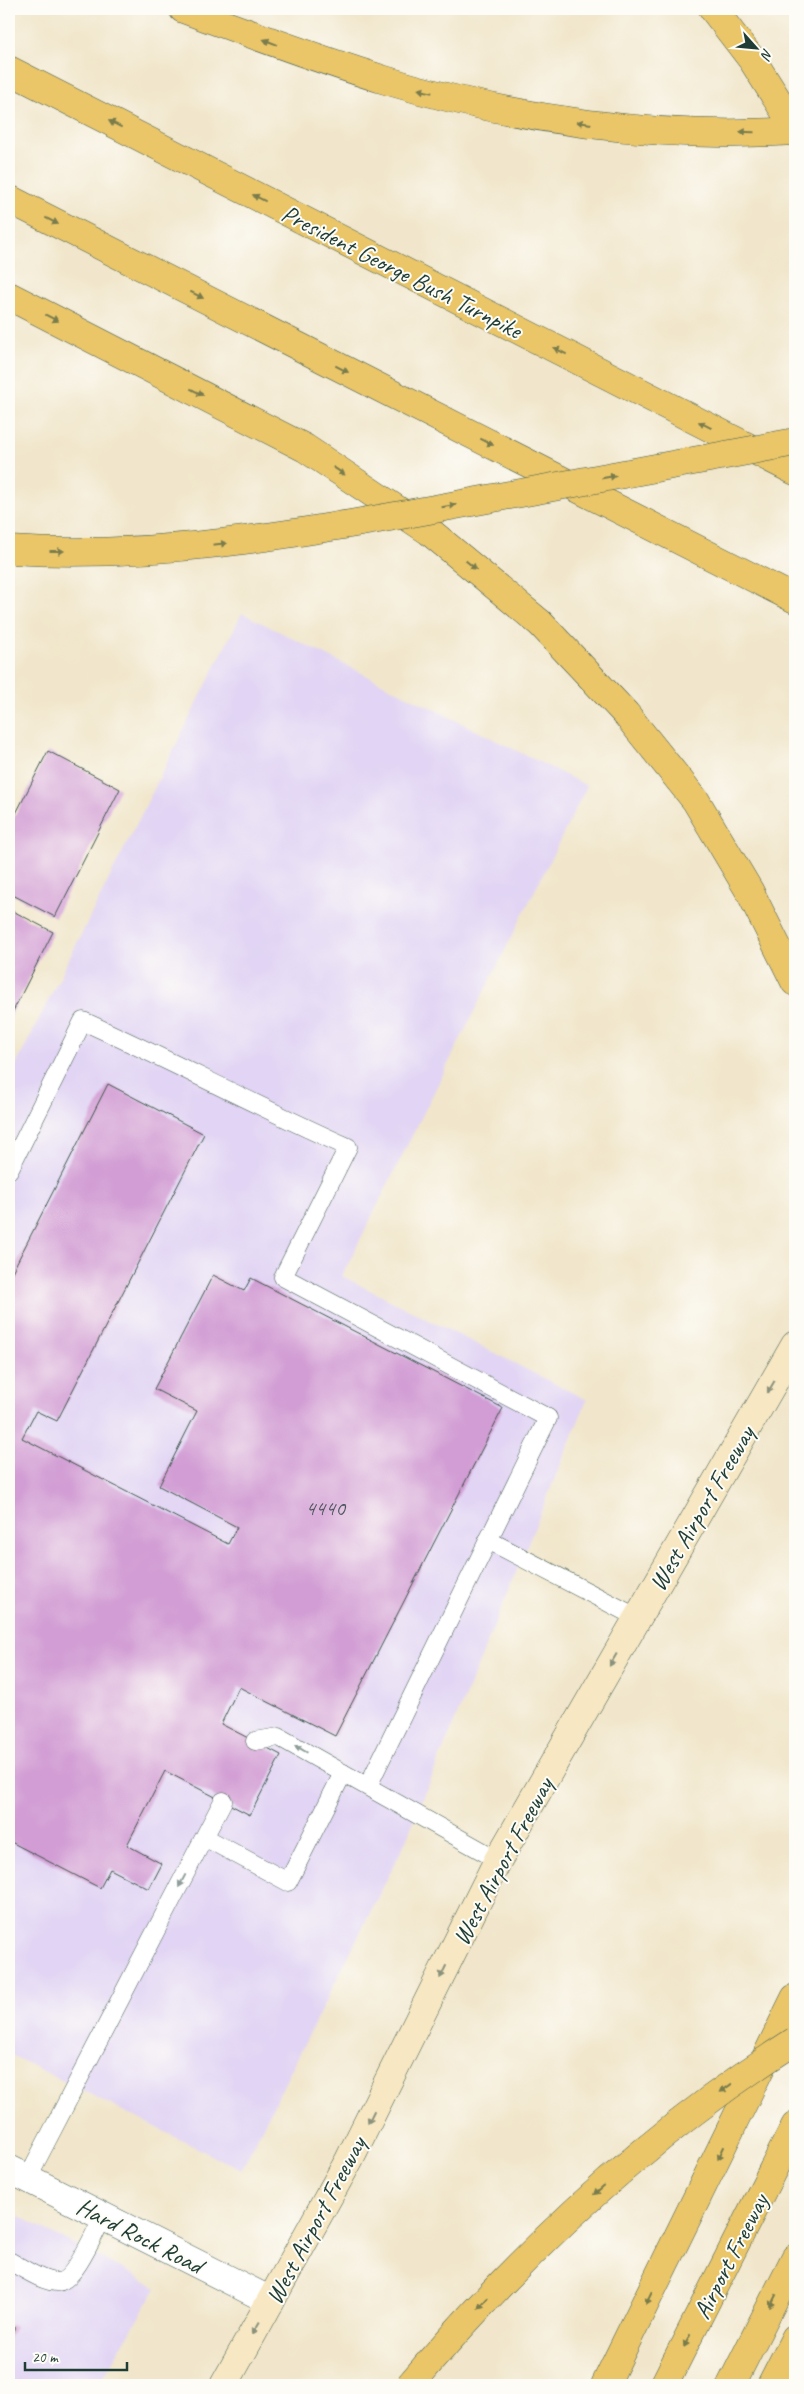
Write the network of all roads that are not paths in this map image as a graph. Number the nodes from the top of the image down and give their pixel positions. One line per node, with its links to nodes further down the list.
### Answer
1 (182, 9): 4 (highway, one-way to 1)
2 (713, 9): 4 (highway)
3 (9, 70): 8 (highway, President George Bush Turnpike, one-way to 3)
4 (795, 130)
5 (9, 199): 10 (highway, one-way to 10)
6 (9, 296): 11 (highway, one-way to 11)
7 (795, 442): 9 (highway, one-way to 7, bridge)
8 (795, 471)
9 (9, 550)
10 (795, 599)
11 (795, 982)
12 (9, 1170): 14 (lane)
13 (795, 1345): 15 (main road, West Airport Freeway, one-way to 15)
14 (488, 1540): 15 (lane); 18 (lane)
15 (638, 1618): 21 (main road, West Airport Freeway, one-way to 21)
16 (255, 1741): 17 (lane, one-way to 16)
17 (343, 1773): 18 (lane); 20 (lane)
18 (368, 1786): 21 (lane)
19 (223, 1801): 20 (lane)
20 (206, 1838): 25 (lane, one-way to 25)
21 (498, 1860): 29 (main road, West Airport Freeway, one-way to 29)
22 (795, 1998): 33 (highway, one-way to 33)
23 (795, 2041): 32 (highway, one-way to 32, bridge)
24 (795, 2126): 34 (highway, Airport Freeway, one-way to 34)
25 (18, 2174): 26 (street, Hard Rock Road)
26 (103, 2217): 28 (lane); 29 (street, Hard Rock Road)
27 (795, 2258): 35 (highway, one-way to 35)
28 (9, 2261)
29 (272, 2301): 31 (main road, West Airport Freeway, one-way to 31)
30 (795, 2338): 36 (highway)
31 (224, 2385)
32 (410, 2385)
33 (605, 2385)
34 (664, 2385)
35 (731, 2385)
36 (771, 2385)

